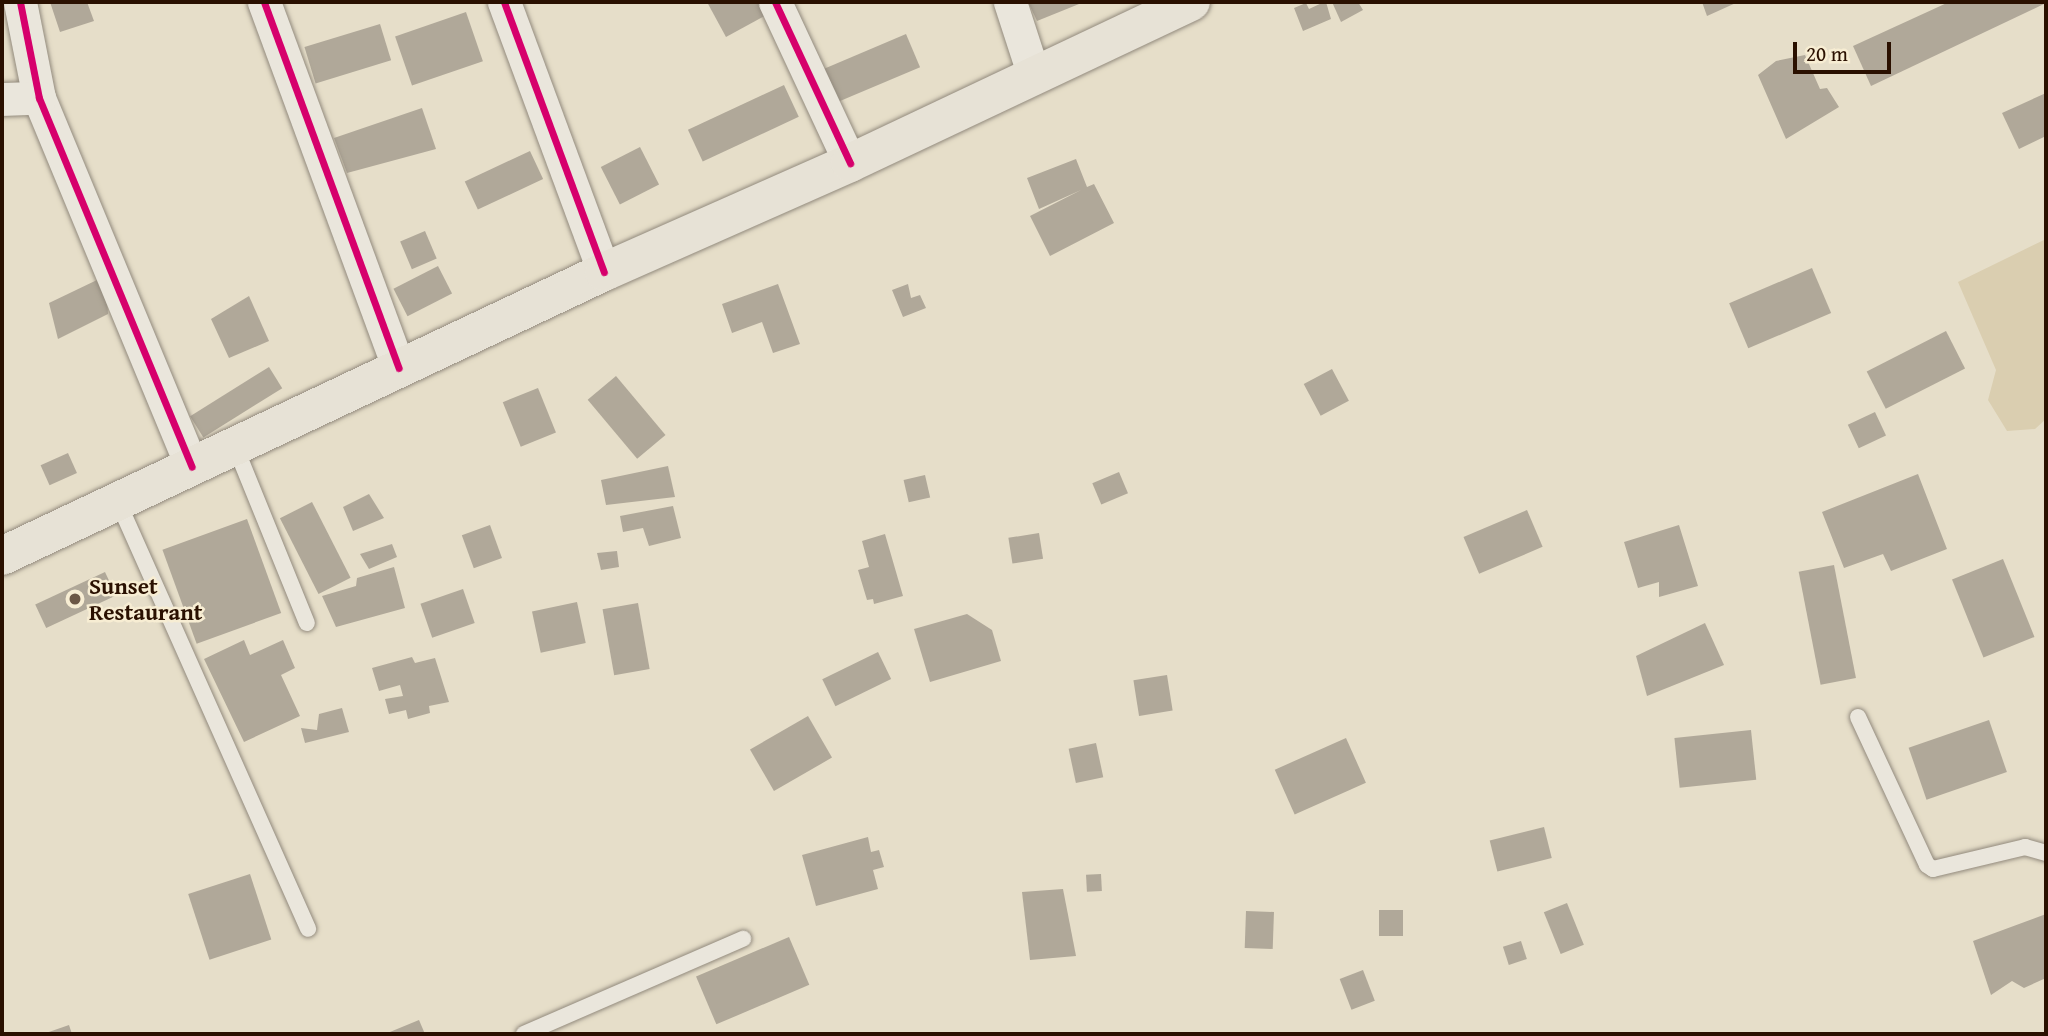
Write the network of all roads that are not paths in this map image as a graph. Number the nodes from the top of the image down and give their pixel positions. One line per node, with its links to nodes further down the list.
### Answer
1 (20, 2): 8 (street)
2 (264, 2): 12 (street)
3 (504, 2): 11 (street)
4 (775, 2): 10 (street)
5 (1010, 2): 7 (street)
6 (1191, 2): 7 (highway)
7 (1034, 76): 10 (highway)
8 (39, 98): 9 (street); 14 (street)
9 (2, 99)
10 (850, 163): 11 (highway)
11 (604, 272): 12 (highway)
12 (399, 368): 13 (highway)
13 (235, 446): 14 (highway); 17 (lane)
14 (192, 467): 15 (highway)
15 (119, 503): 16 (highway); 20 (lane)
16 (2, 556)
17 (307, 623)
18 (1858, 717): 19 (lane)
19 (2046, 853)
20 (308, 929)
21 (743, 939): 22 (lane)
22 (524, 1034)

